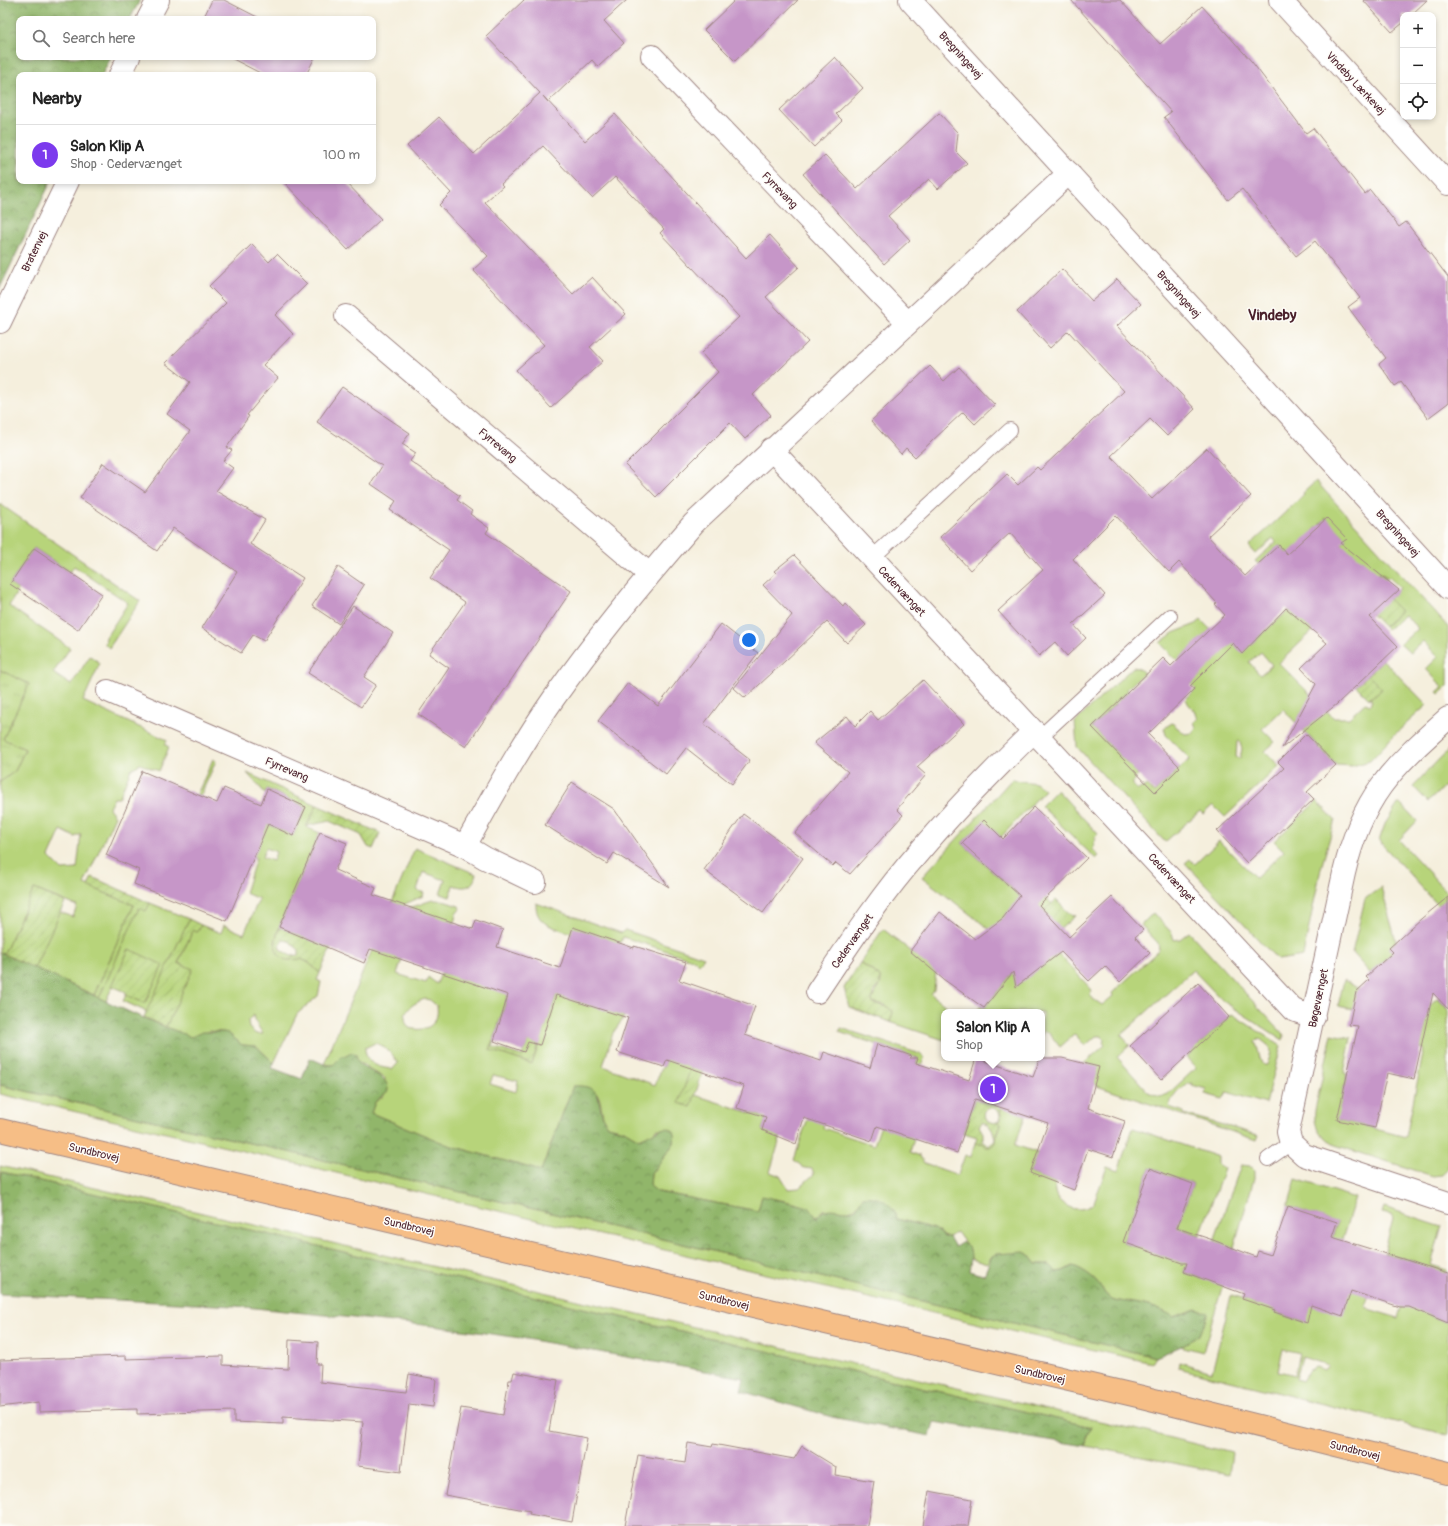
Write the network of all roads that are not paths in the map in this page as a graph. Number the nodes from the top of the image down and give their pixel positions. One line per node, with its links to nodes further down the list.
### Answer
1 (158, 0): 4 (street)
2 (910, 0): 8 (street, Bregningevej)
3 (1280, 0): 10 (street, Vindeby Lærkevej)
4 (150, 16)
5 (652, 56): 13 (street, Fyrrevang)
6 (127, 60): 7 (street)
7 (121, 72)
8 (1069, 173): 13 (street); 18 (street, Bregningevej)
9 (67, 184): 12 (street, Bratenvej)
10 (1448, 184)
11 (346, 316): 17 (street, Fyrrevang)
12 (0, 322)
13 (908, 323): 15 (street)
14 (1010, 430): 16 (lane)
15 (771, 449): 16 (street, Cedervænget); 17 (street)
16 (871, 559): 22 (street, Cedervænget)
17 (649, 574): 23 (street)
18 (1448, 588)
19 (1170, 616): 22 (lane)
20 (108, 692): 23 (street, Fyrrevang)
21 (1448, 718): 26 (street, Bøgevænget)
22 (1037, 734): 25 (street, Cedervænget); 26 (street, Cedervænget)
23 (465, 846): 24 (street, Fyrrevang)
24 (535, 882)
25 (817, 992)
26 (1314, 1017): 28 (street, Bøgevænget)
27 (0, 1130): 31 (main road, Sundbrovej)
28 (1291, 1143): 29 (lane); 30 (street)
29 (1268, 1158)
30 (1448, 1203)
31 (1448, 1473)

